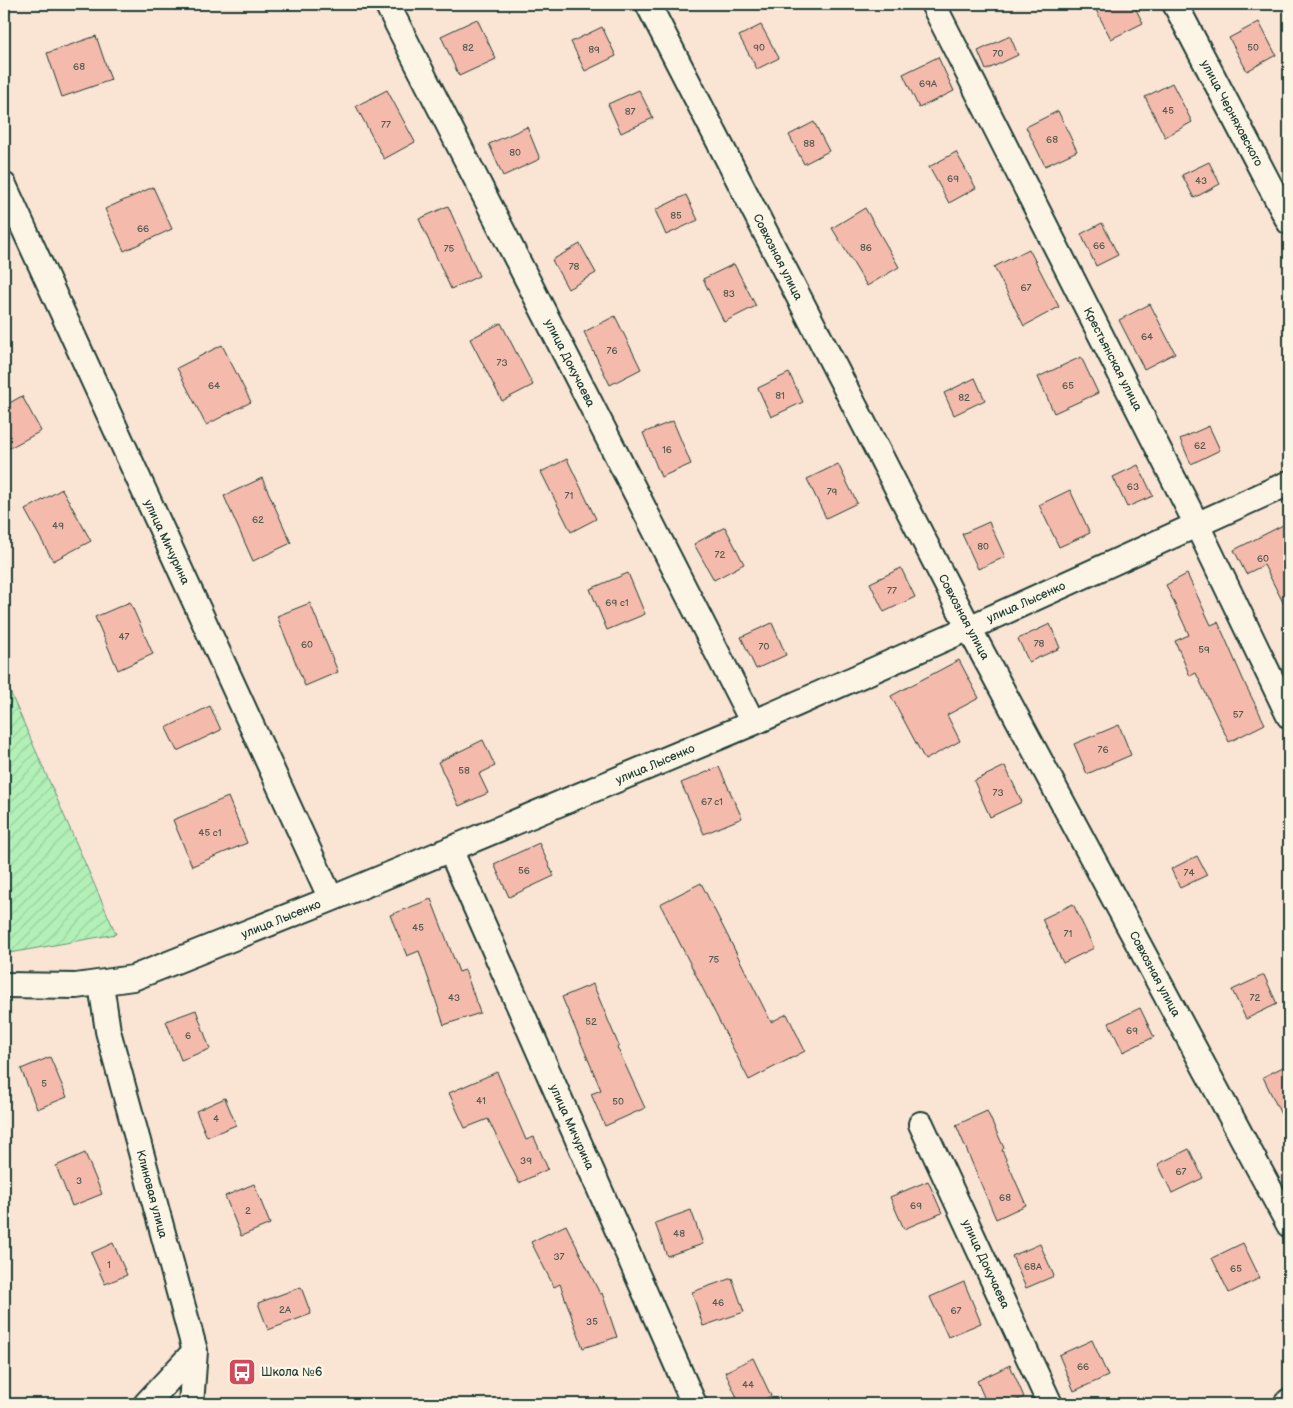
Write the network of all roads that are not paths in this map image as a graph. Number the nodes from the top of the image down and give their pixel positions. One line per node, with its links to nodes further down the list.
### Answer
1 (387, 4): 11 (street, улица Докучаева)
2 (648, 4): 9 (street, Совхозная улица)
3 (933, 4): 8 (street, Крестьянская улица)
4 (1175, 4): 6 (street, улица Черняховского)
5 (4, 184): 13 (street, улица Мичурина)
6 (1289, 222)
7 (1289, 483): 8 (street, улица Лысенко)
8 (1197, 526): 9 (street, улица Лысенко); 10 (street, Крестьянская улица)
9 (969, 628): 11 (street, улица Лысенко); 17 (street, Совхозная улица)
10 (1289, 716)
11 (753, 723): 12 (street, улица Лысенко)
12 (450, 849): 13 (street, улица Лысенко); 22 (street, улица Мичурина)
13 (331, 899): 14 (street, улица Лысенко)
14 (100, 984): 15 (street, улица Лысенко); 18 (street, Клиновая улица)
15 (4, 985)
16 (921, 1124): 23 (street, улица Докучаева)
17 (1289, 1225)
18 (195, 1351): 20 (street); 21 (street, Клиновая улица)
19 (1289, 1402): 24 (street)
20 (146, 1404)
21 (191, 1404)
22 (694, 1404)
23 (1050, 1404)
24 (1286, 1404)

